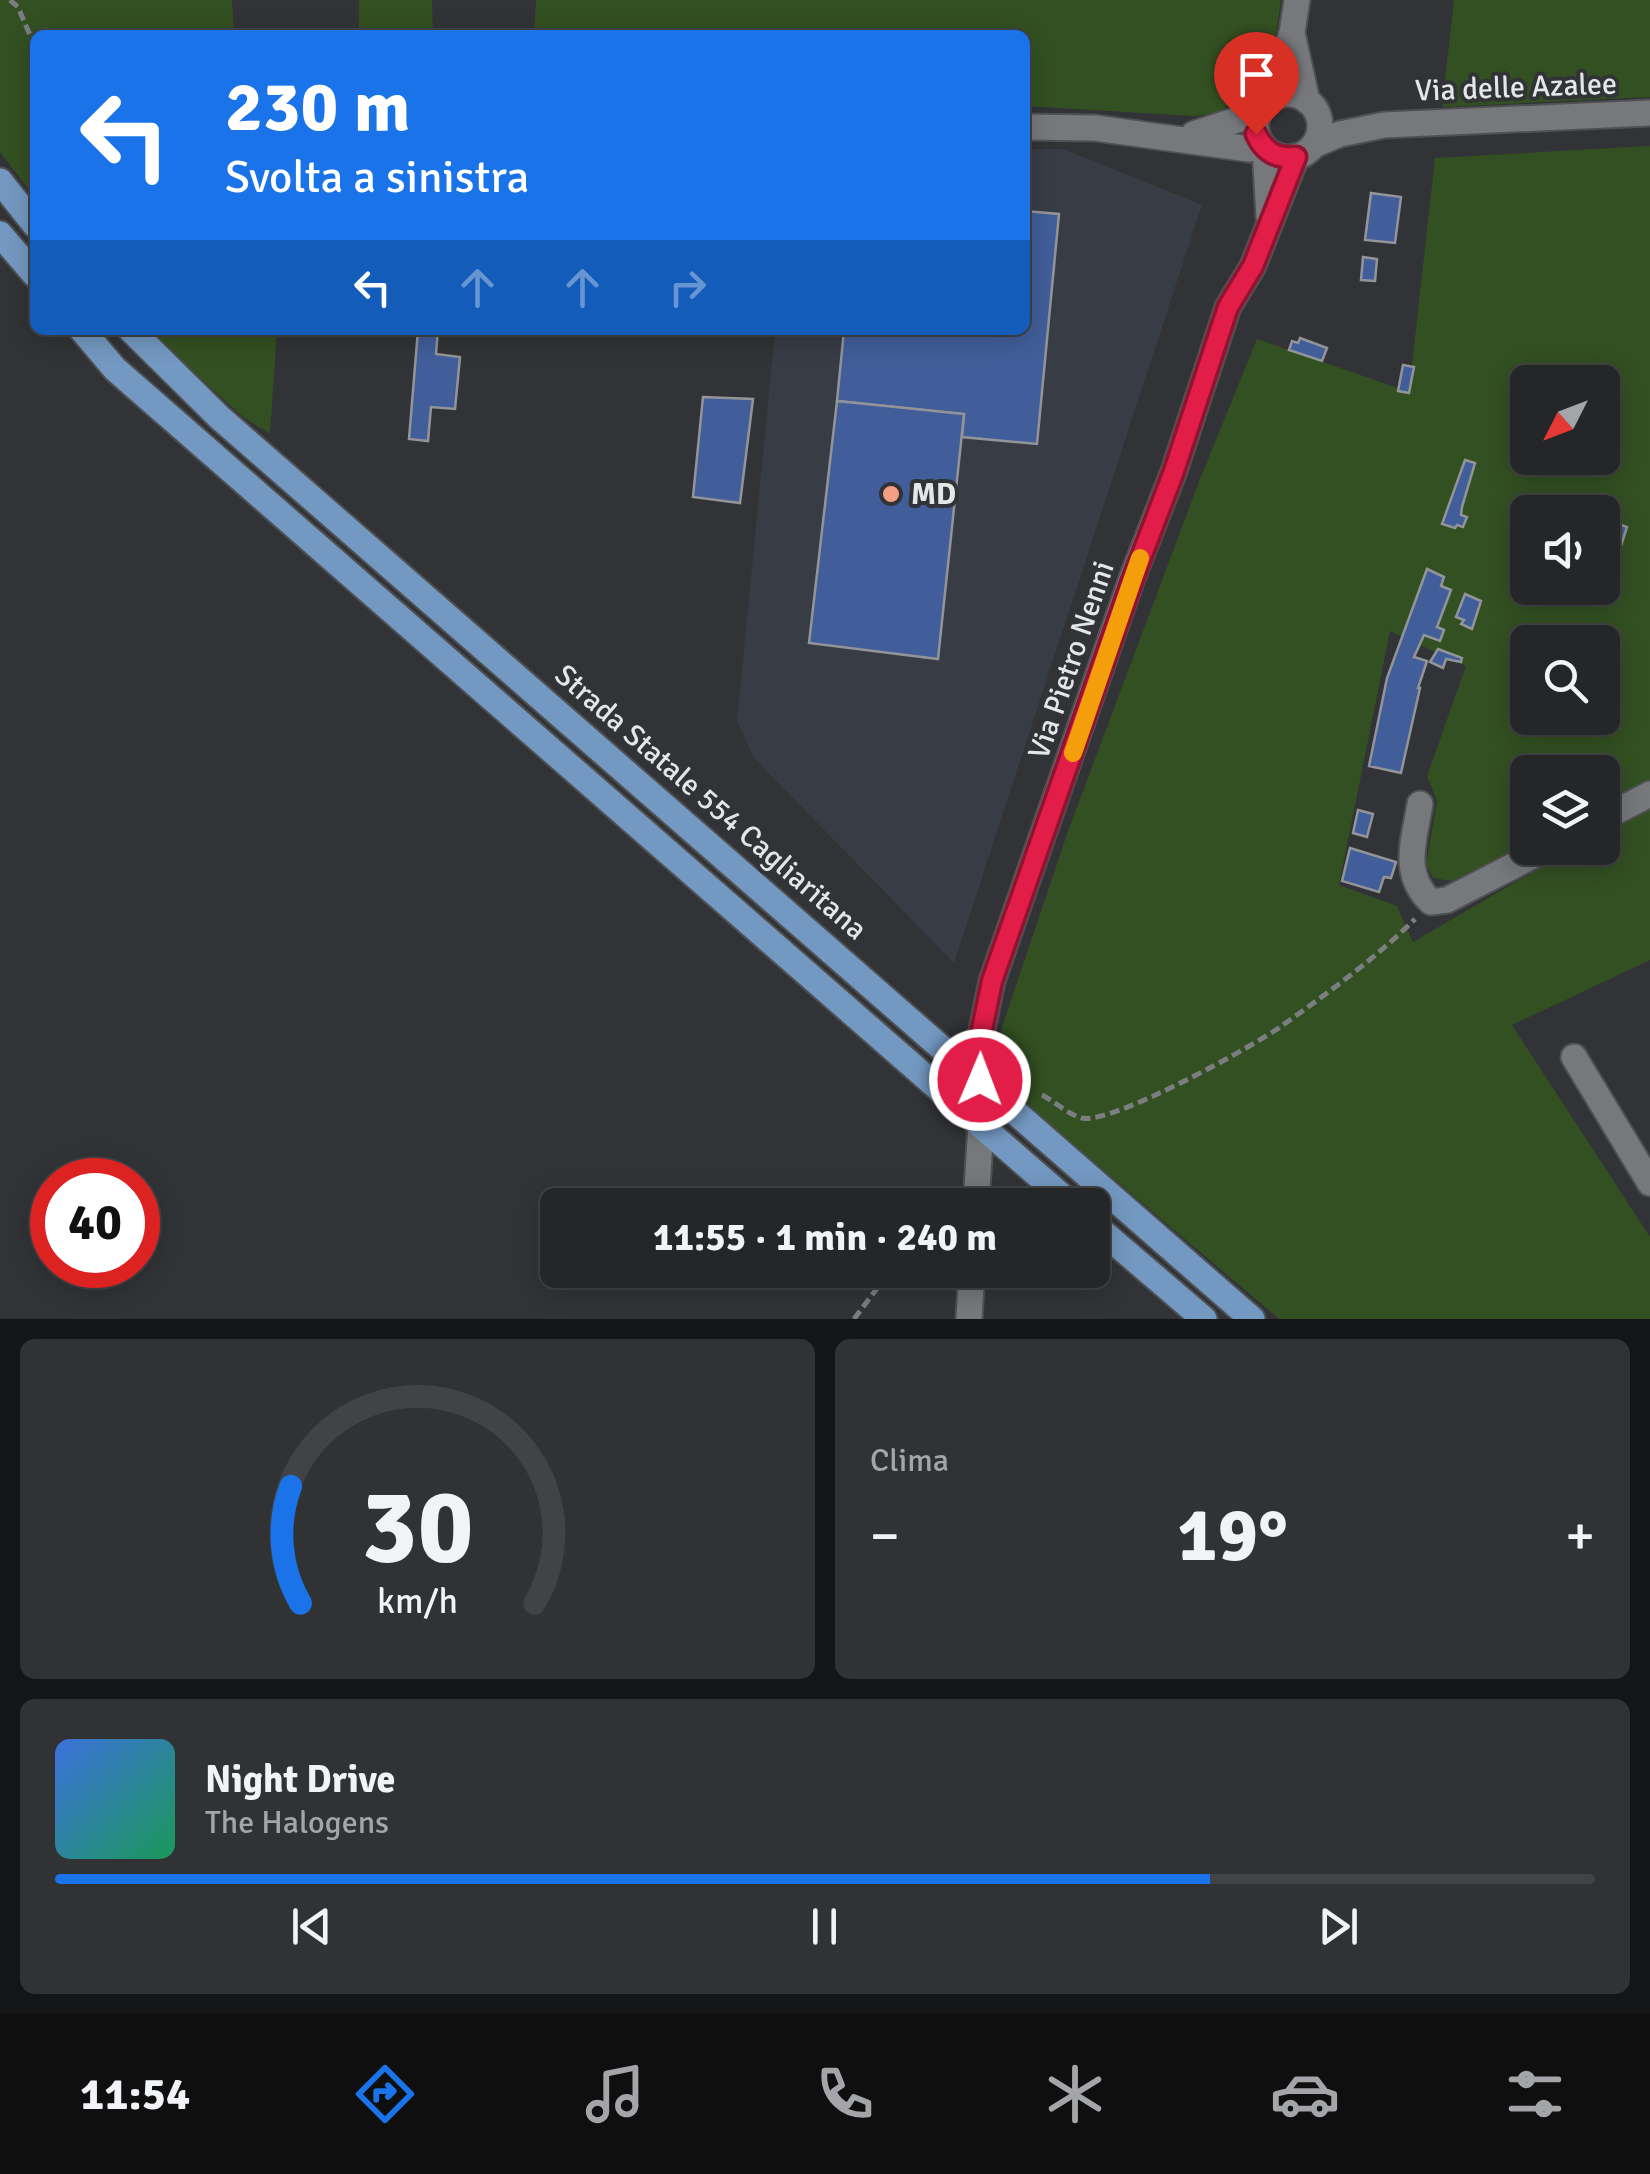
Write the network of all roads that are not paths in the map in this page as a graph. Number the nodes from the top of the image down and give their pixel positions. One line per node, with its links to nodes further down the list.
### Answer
1 (1297, 0): 2 (street)
2 (1292, 33): 3 (street); 4 (street)
3 (1311, 105): 4 (street); 6 (street, Via delle Azalee); 10 (street)
4 (1263, 107): 8 (street); 9 (street)
5 (1650, 113): 6 (street, Via delle Azalee)
6 (1384, 125): 10 (street, Via delle Azalee)
7 (1030, 127): 8 (street)
8 (1169, 136): 9 (street)
9 (1264, 147): 10 (street); 13 (street, Via Pietro Nenni)
10 (1305, 151): 13 (street, Via Pietro Nenni)
11 (0, 181): 12 (main road)
12 (30, 219)
13 (1270, 227): 23 (street, Via Pietro Nenni)
14 (0, 234): 15 (main road)
15 (30, 269)
16 (86, 335): 24 (main road)
17 (136, 335): 23 (main road, Strada Statale 554 Cagliaritana)
18 (1650, 794): 20 (street)
19 (1420, 804): 21 (street)
20 (1620, 810)
21 (1515, 865)
22 (1574, 1056): 25 (street)
23 (980, 1080): 24 (street, Via Pietro Nenni); 32 (main road, Strada Statale 554 Cagliaritana)
24 (981, 1126): 26 (street, Via Pietro Nenni); 27 (main road)
25 (1650, 1183)
26 (977, 1188)
27 (1052, 1188)
28 (1110, 1238): 31 (main road)
29 (971, 1288): 30 (street)
30 (970, 1319)
31 (1204, 1319)
32 (1252, 1319)

